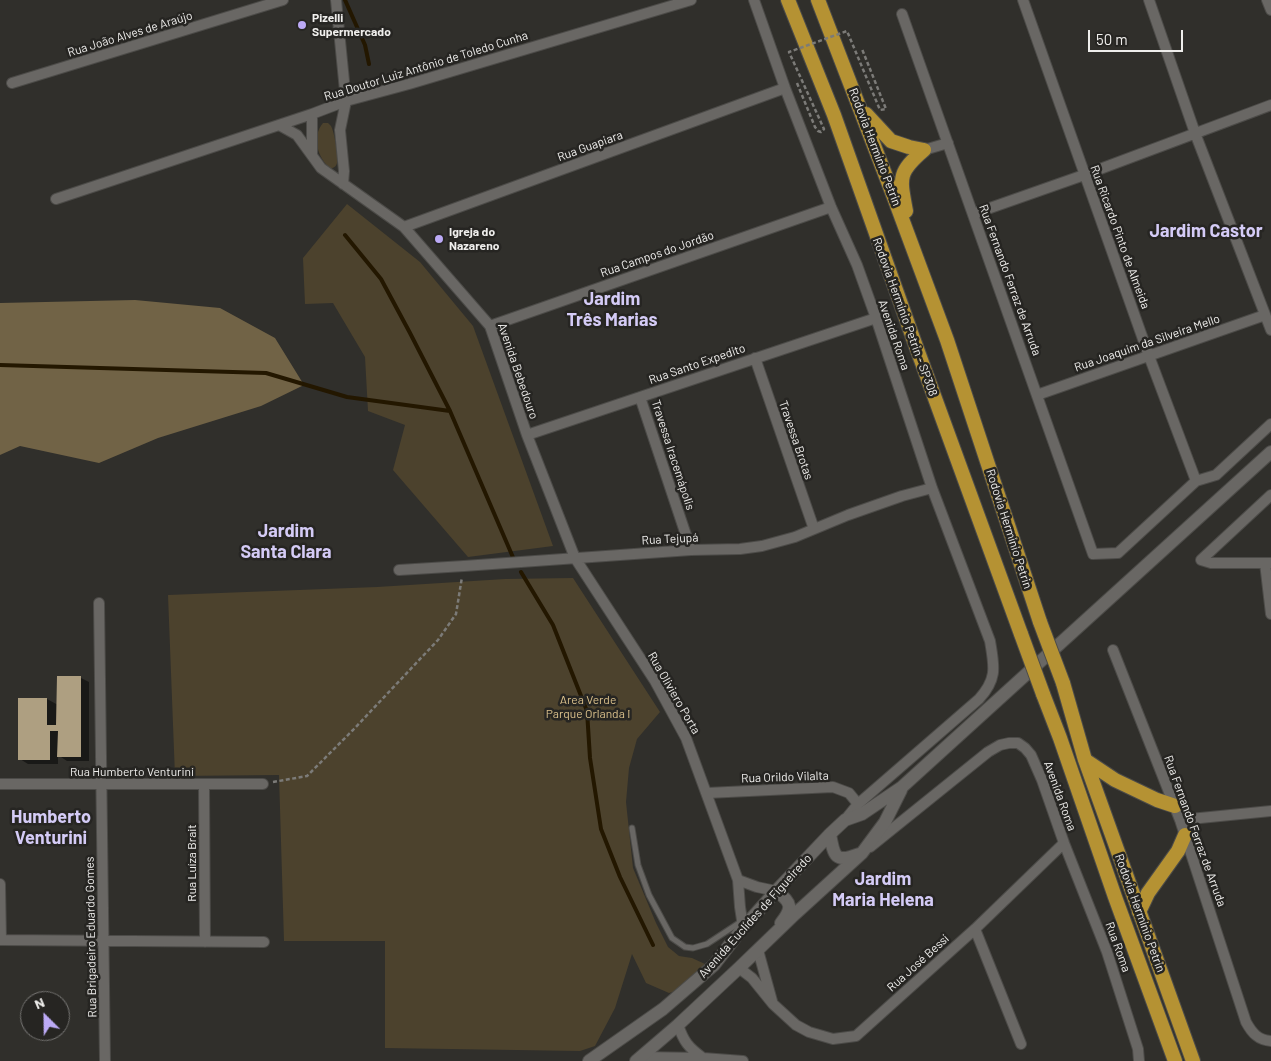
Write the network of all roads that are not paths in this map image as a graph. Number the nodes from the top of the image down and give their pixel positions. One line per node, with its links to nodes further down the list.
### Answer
1 (283, 0): 12 (street, Rua João Alves de Araújo)
2 (336, 0): 14 (street)
3 (691, 0): 14 (street, Rua Doutor Luiz Antônio de Toledo Cunha)
4 (754, 0): 13 (street, Avenida Roma)
5 (788, 0): 51 (main road, Rodovia Hermínio Petrin - SP308)
6 (818, 0): 16 (main road, Rodovia Hermínio Petrin)
7 (1023, 0): 23 (street, Rua Ricardo Pinto de Almeida)
8 (1149, 0): 19 (street)
9 (1267, 0): 10 (street)
10 (1271, 10)
11 (902, 14): 20 (street, Rua Fernando Ferraz de Arruda)
12 (12, 83)
13 (785, 88): 26 (street, Avenida Roma); 28 (street, Rua Guapiara)
14 (346, 101): 17 (street, Rua Doutor Luiz Antônio de Toledo Cunha); 24 (street)
15 (1271, 105): 19 (street)
16 (860, 107): 21 (main road); 29 (main road, Rodovia Hermínio Petrin)
17 (312, 114): 18 (street, Rua Doutor Luiz Antônio de Toledo Cunha); 22 (street)
18 (279, 125): 22 (street, Avenida Bebedouro); 25 (street, Rua Doutor Luiz Antônio de Toledo Cunha)
19 (1195, 133): 23 (street); 30 (street)
20 (948, 143): 21 (street); 27 (street, Rua Fernando Ferraz de Arruda)
21 (924, 150): 29 (main road)
22 (312, 156): 24 (street, Avenida Bebedouro)
23 (1084, 175): 27 (street); 34 (street, Rua Ricardo Pinto de Almeida)
24 (343, 184): 28 (street, Avenida Bebedouro)
25 (56, 199)
26 (831, 207): 31 (street, Avenida Roma); 32 (street, Rua Campos do Jordão)
27 (973, 214): 36 (street, Rua Fernando Ferraz de Arruda)
28 (404, 227): 32 (street, Avenida Bebedouro)
29 (914, 251): 55 (main road, Rodovia Hermínio Petrin, bridge)
30 (1265, 315): 33 (street); 34 (street, Rua Joaquim da Silveira Mello)
31 (876, 318): 35 (street, Rua Santo Expedito); 42 (street, Avenida Roma)
32 (490, 326): 39 (street, Avenida Bebedouro)
33 (1271, 330)
34 (1149, 356): 36 (street, Rua Joaquim da Silveira Mello); 41 (street, Rua Ricardo Pinto de Almeida)
35 (755, 358): 37 (street, Rua Santo Expedito); 44 (street, Travessa Brotas)
36 (1037, 395): 41 (street, Rua Fernando Ferraz de Arruda)
37 (640, 397): 39 (street, Rua Santo Expedito); 45 (street, Travessa Iracemápolis)
38 (1271, 424): 41 (street)
39 (527, 435): 46 (street, Avenida Bebedouro)
40 (1271, 452): 60 (street)
41 (1196, 481)
42 (932, 488): 44 (street, Rua Tejupá); 53 (street, Avenida Roma)
43 (1271, 495): 47 (street)
44 (814, 529): 45 (street, Rua Tejupá)
45 (691, 550): 46 (street, Rua Tejupá)
46 (575, 558): 48 (street, Rua Tejupá); 61 (street, Rua Oliviero Porta)
47 (1268, 563): 50 (street)
48 (399, 570)
49 (100, 603): 57 (street, Rua Brigadeiro Eduardo Gomes)
50 (1271, 614)
51 (1021, 634): 89 (main road, Rodovia Hermínio Petrin, bridge)
52 (1113, 650): 64 (street, Rua Fernando Ferraz de Arruda)
53 (990, 683): 62 (street, Avenida Euclides de Figueiredo)
54 (1009, 743): 69 (street, Avenida Roma); 70 (street, Avenida Euclides de Figueiredo)
55 (1086, 760): 64 (main road); 74 (main road, Rodovia Hermínio Petrin)
56 (0, 784): 57 (street, Rua Humberto Venturini)
57 (102, 784): 58 (street, Rua Humberto Venturini); 79 (street, Rua Brigadeiro Eduardo Gomes)
58 (204, 784): 59 (street, Rua Humberto Venturini); 80 (street, Rua Luíza Brait)
59 (263, 784)
60 (902, 787): 65 (street, Avenida Euclides de Figueiredo); 70 (street, Avenida Euclides de Figueiredo)
61 (707, 793): 62 (street, Rua Orildo Vilalta); 71 (street, Rua Oliviero Porta)
62 (858, 804): 65 (street, Avenida Euclides de Figueiredo)
63 (1271, 811): 64 (street)
64 (1177, 813): 68 (street, Rua Fernando Ferraz de Arruda)
65 (844, 820): 67 (street, Avenida Euclides de Figueiredo)
66 (632, 828): 75 (lane)
67 (830, 834): 70 (street); 73 (street, Avenida Euclides de Figueiredo)
68 (1185, 836): 74 (main road); 86 (street, Rua Fernando Ferraz de Arruda)
69 (1064, 843): 76 (street, Rua José Bessi); 94 (street, Rua Roma)
70 (862, 853): 77 (street, Avenida Euclides de Figueiredo)
71 (738, 880): 73 (street); 75 (street, Rua Oliviero Porta)
72 (0, 884): 78 (street)
73 (776, 891): 75 (street, Avenida Euclides de Figueiredo); 77 (street)
74 (1139, 912): 95 (main road, Rodovia Hermínio Petrin)
75 (742, 925): 92 (street, Avenida Euclides de Figueiredo)
76 (975, 929): 84 (street, Rua José Bessi); 87 (street)
77 (772, 936): 82 (street, Avenida Euclides de Figueiredo)
78 (0, 940): 79 (street)
79 (103, 940): 80 (street); 91 (street, Rua Brigadeiro Eduardo Gomes)
80 (205, 942): 81 (street)
81 (264, 942)
82 (758, 950): 83 (street, Avenida Euclides de Figueiredo); 84 (street)
83 (739, 968): 84 (street, Rua José Bessi); 85 (street, Avenida Euclides de Figueiredo)
84 (773, 1004)
85 (678, 1025): 88 (street); 90 (street, Avenida Euclides de Figueiredo)
86 (1271, 1041)
87 (1021, 1044)
88 (703, 1058): 90 (street); 93 (street)
89 (1173, 1058)
90 (638, 1059)
91 (105, 1061)
92 (589, 1061)
93 (743, 1061)
94 (1139, 1061)
95 (1193, 1061)

